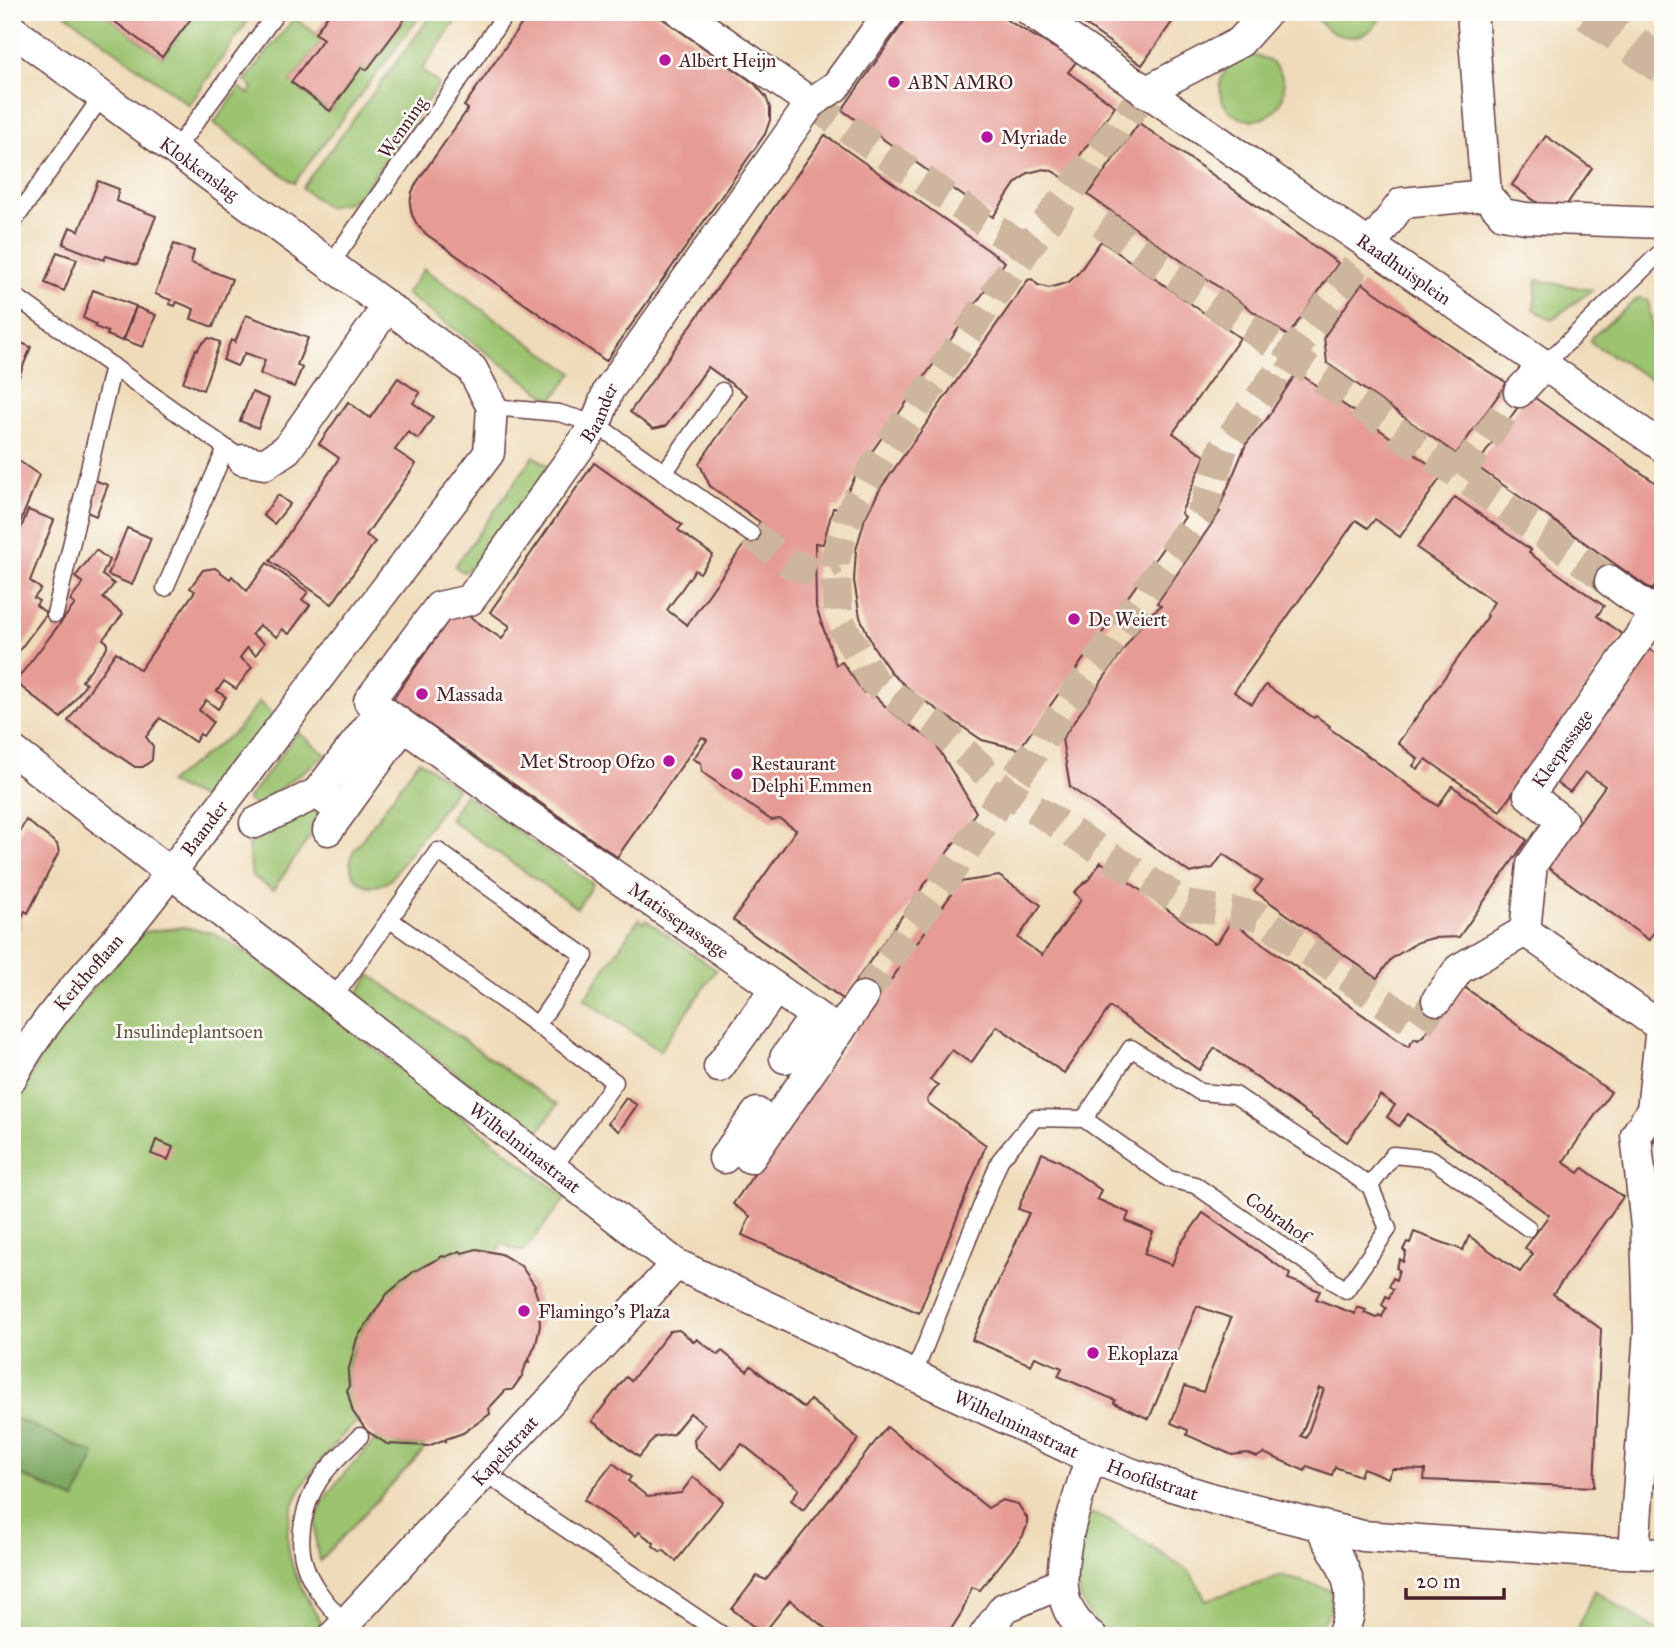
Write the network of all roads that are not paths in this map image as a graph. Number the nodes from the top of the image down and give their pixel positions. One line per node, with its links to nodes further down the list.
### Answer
1 (277, 12): 12 (lane)
2 (508, 12): 18 (lane, Wenning)
3 (681, 12): 11 (street)
4 (890, 12): 11 (street, Baander)
5 (1031, 12): 9 (street, Raadhuisplein)
6 (1267, 12): 9 (street)
7 (1472, 12): 13 (street)
8 (12, 30): 10 (street, Klokkenslag)
9 (1145, 92): 16 (street, Raadhuisplein)
10 (102, 96): 12 (street, Klokkenslag); 15 (lane)
11 (811, 103): 26 (street, Baander)
12 (175, 150): 18 (street, Klokkenslag)
13 (1486, 195): 14 (street); 16 (street)
14 (1663, 223)
15 (12, 224)
16 (1370, 246): 21 (street, Raadhuisplein)
17 (1663, 250): 21 (lane)
18 (330, 265): 20 (street, Klokkenslag)
19 (12, 294): 22 (lane)
20 (387, 307): 25 (street, Klokkenslag); 28 (street)
21 (1545, 364): 24 (street); 27 (street, Raadhuisplein)
22 (113, 366): 28 (lane); 34 (lane)
23 (722, 391): 29 (lane)
24 (1519, 392)
25 (492, 407): 26 (lane); 39 (street, Baander)
26 (596, 424): 29 (lane); 35 (street, Baander)
27 (1663, 447)
28 (234, 454): 32 (lane)
29 (664, 473): 30 (lane)
30 (751, 534)
31 (1610, 581): 33 (street)
32 (165, 588)
33 (1660, 612): 41 (street, Kleepassage)
34 (55, 614)
35 (380, 714): 37 (street, Baander); 37 (street, Baander); 42 (street, Matissepassage)
36 (12, 750): 39 (street, Wilhelminastraat)
37 (317, 793): 38 (street, Baander)
38 (255, 823)
39 (171, 872): 43 (street, Wilhelminastraat); 51 (street, Kerkhoflaan)
40 (389, 919): 43 (lane); 47 (lane); 47 (lane)
41 (1525, 931): 45 (street); 48 (street)
42 (776, 988): 46 (street, Matissepassage); 50 (street)
43 (334, 997): 54 (street, Wilhelminastraat)
44 (863, 997): 46 (street)
45 (1437, 1000)
46 (827, 1024): 49 (street); 53 (street)
47 (537, 1025): 54 (lane)
48 (1662, 1027): 63 (street)
49 (785, 1058)
50 (719, 1067)
51 (12, 1077)
52 (1084, 1119): 55 (lane); 55 (lane, Cobrahof); 58 (lane)
53 (737, 1158)
54 (553, 1168): 57 (street, Wilhelminastraat)
55 (1370, 1186): 56 (lane)
56 (1528, 1228)
57 (676, 1264): 58 (street, Wilhelminastraat); 61 (street, Kapelstraat)
58 (913, 1376): 60 (street, Wilhelminastraat)
59 (360, 1436): 65 (lane)
60 (1091, 1457): 62 (street, Hoofdstraat); 64 (street, Hoofdstraat)
61 (485, 1472): 65 (street, Kapelstraat); 66 (lane)
62 (1320, 1525): 63 (street, Hoofdstraat); 69 (street)
63 (1649, 1554)
64 (1062, 1583): 67 (street); 68 (street, Hoofdstraat)
65 (339, 1630)
66 (724, 1636)
67 (984, 1636)
68 (1091, 1636)
69 (1342, 1636)

